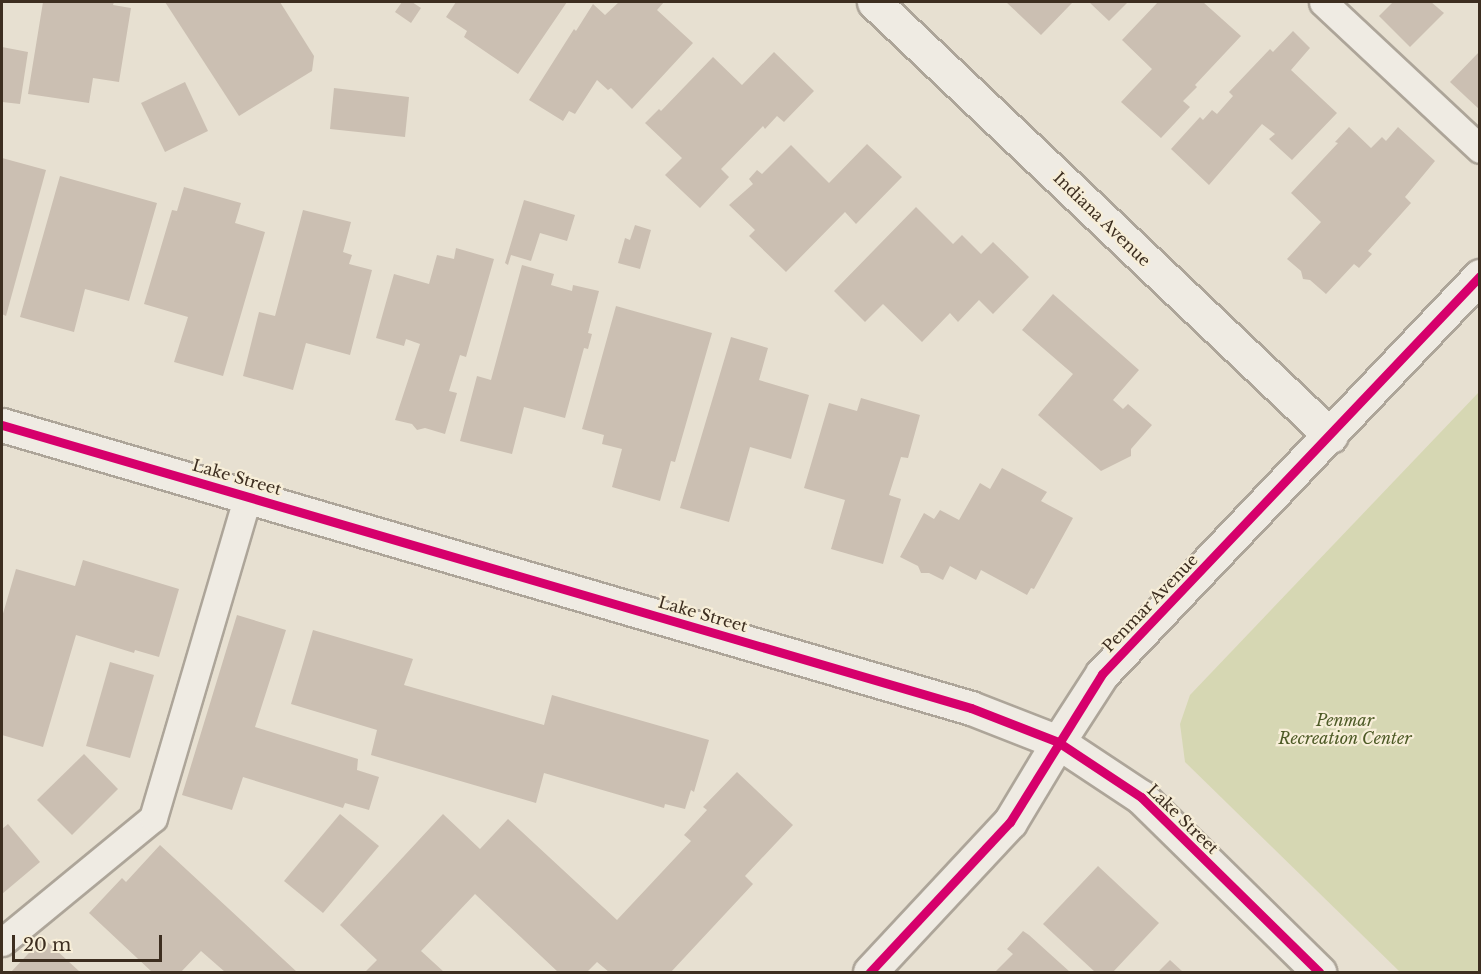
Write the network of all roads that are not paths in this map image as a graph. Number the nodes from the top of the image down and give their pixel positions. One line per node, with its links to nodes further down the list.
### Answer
1 (874, 2): 6 (street, Indiana Avenue)
2 (1323, 2): 3 (lane)
3 (1479, 150)
4 (1479, 276): 6 (street, Penmar Avenue)
5 (2, 425): 7 (street, Lake Street)
6 (1331, 436): 8 (street, Penmar Avenue)
7 (248, 496): 8 (street, Lake Street); 9 (lane)
8 (1058, 742): 10 (street, Penmar Avenue); 11 (street, Lake Street)
9 (2, 942)
10 (870, 972)
11 (1319, 972)

